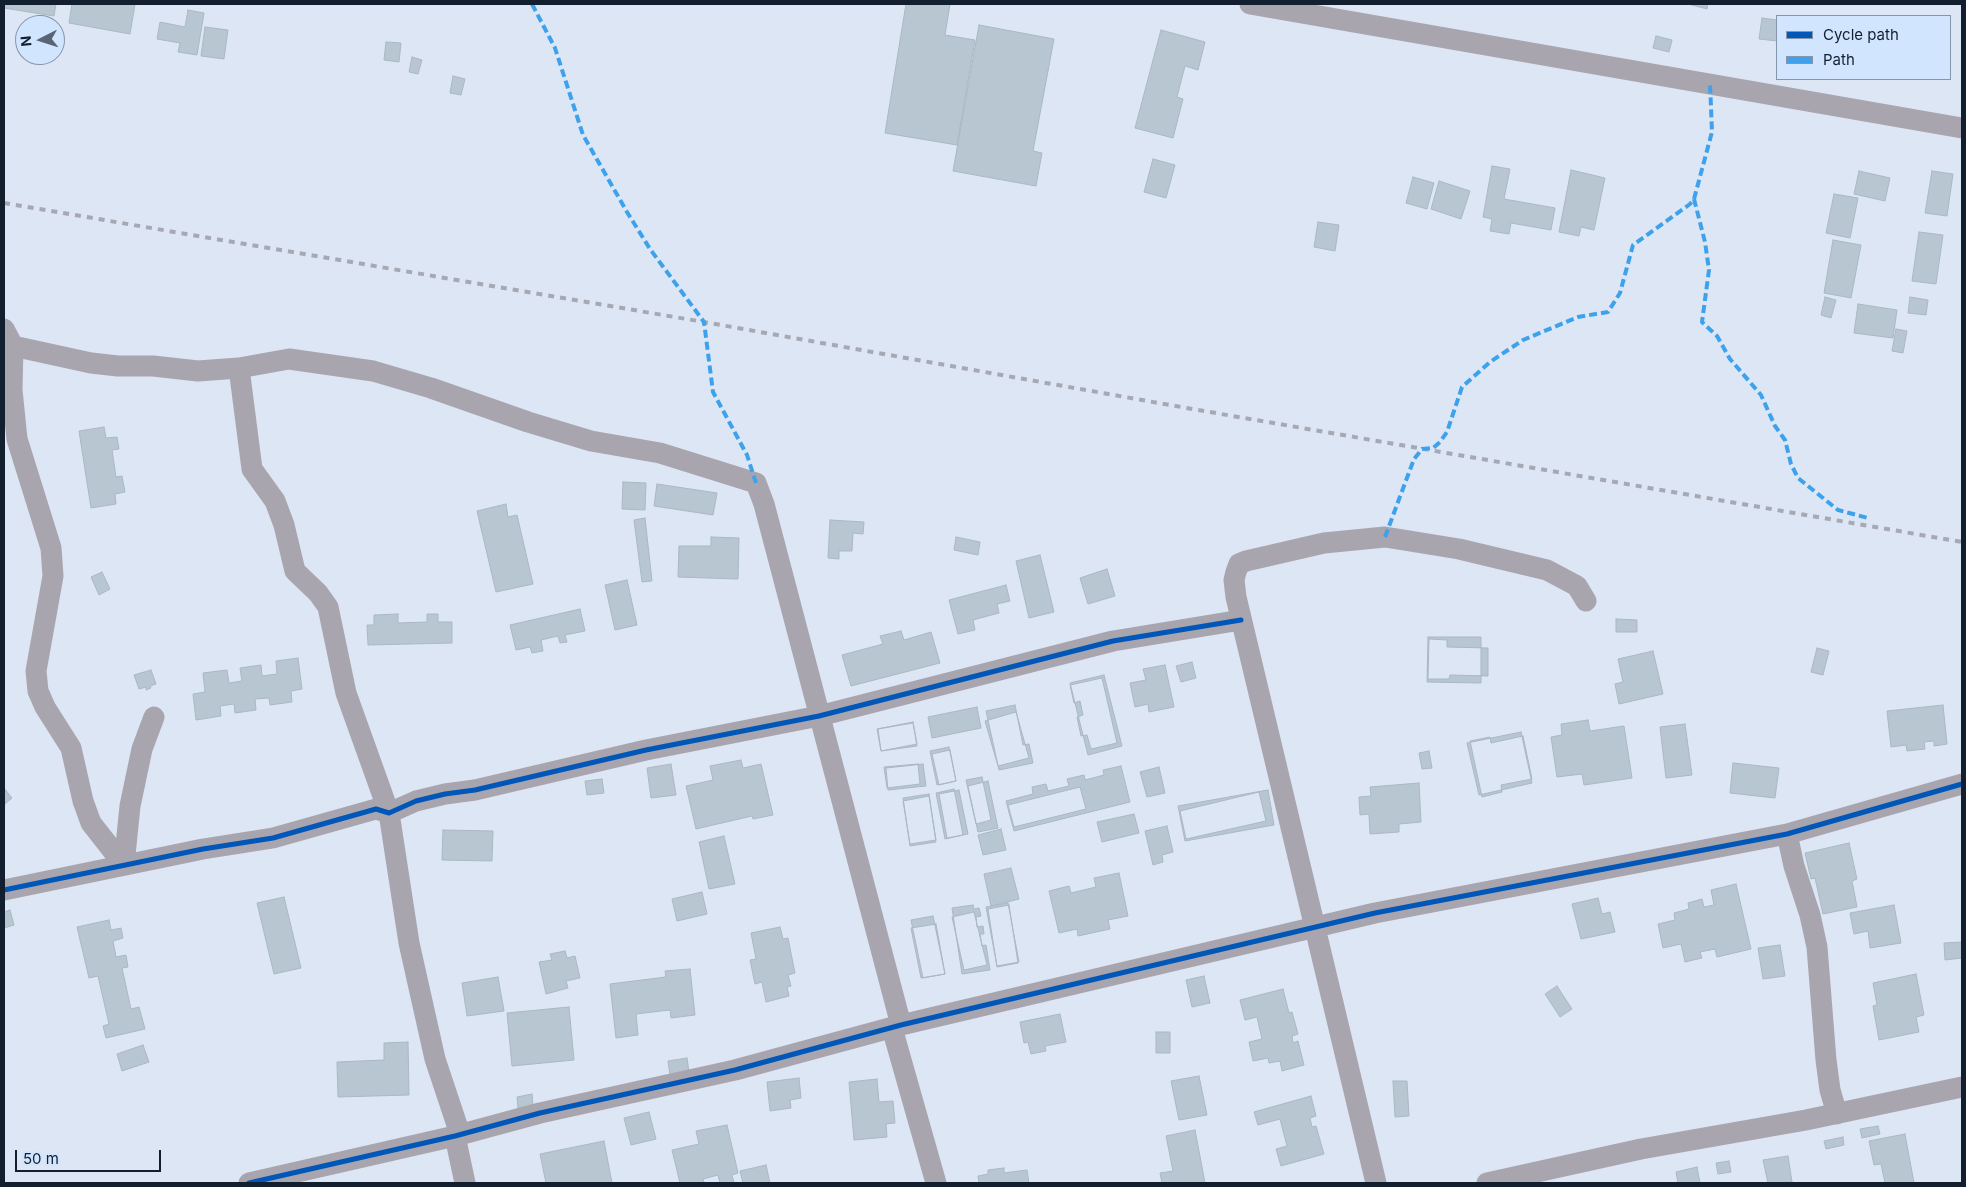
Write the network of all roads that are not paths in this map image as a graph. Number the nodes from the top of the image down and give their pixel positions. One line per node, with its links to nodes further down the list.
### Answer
1 (1250, 4): 2 (street)
2 (1962, 128)
3 (8, 338): 4 (street); 12 (street)
4 (239, 368): 7 (street); 10 (street)
5 (1586, 601): 6 (street)
6 (1241, 620): 7 (street); 14 (street)
7 (819, 716): 10 (street); 15 (street)
8 (154, 717): 12 (street)
9 (1962, 784): 11 (street)
10 (389, 813): 12 (street); 18 (street)
11 (1787, 834): 14 (street); 17 (street)
12 (124, 865): 13 (street)
13 (4, 890)
14 (1314, 928): 15 (street); 22 (street)
15 (896, 1026): 18 (street); 21 (street)
16 (1962, 1086): 17 (street)
17 (1837, 1114): 23 (street)
18 (458, 1135): 19 (street); 20 (street)
19 (249, 1183)
20 (465, 1183)
21 (936, 1183)
22 (1376, 1183)
23 (1487, 1183)

